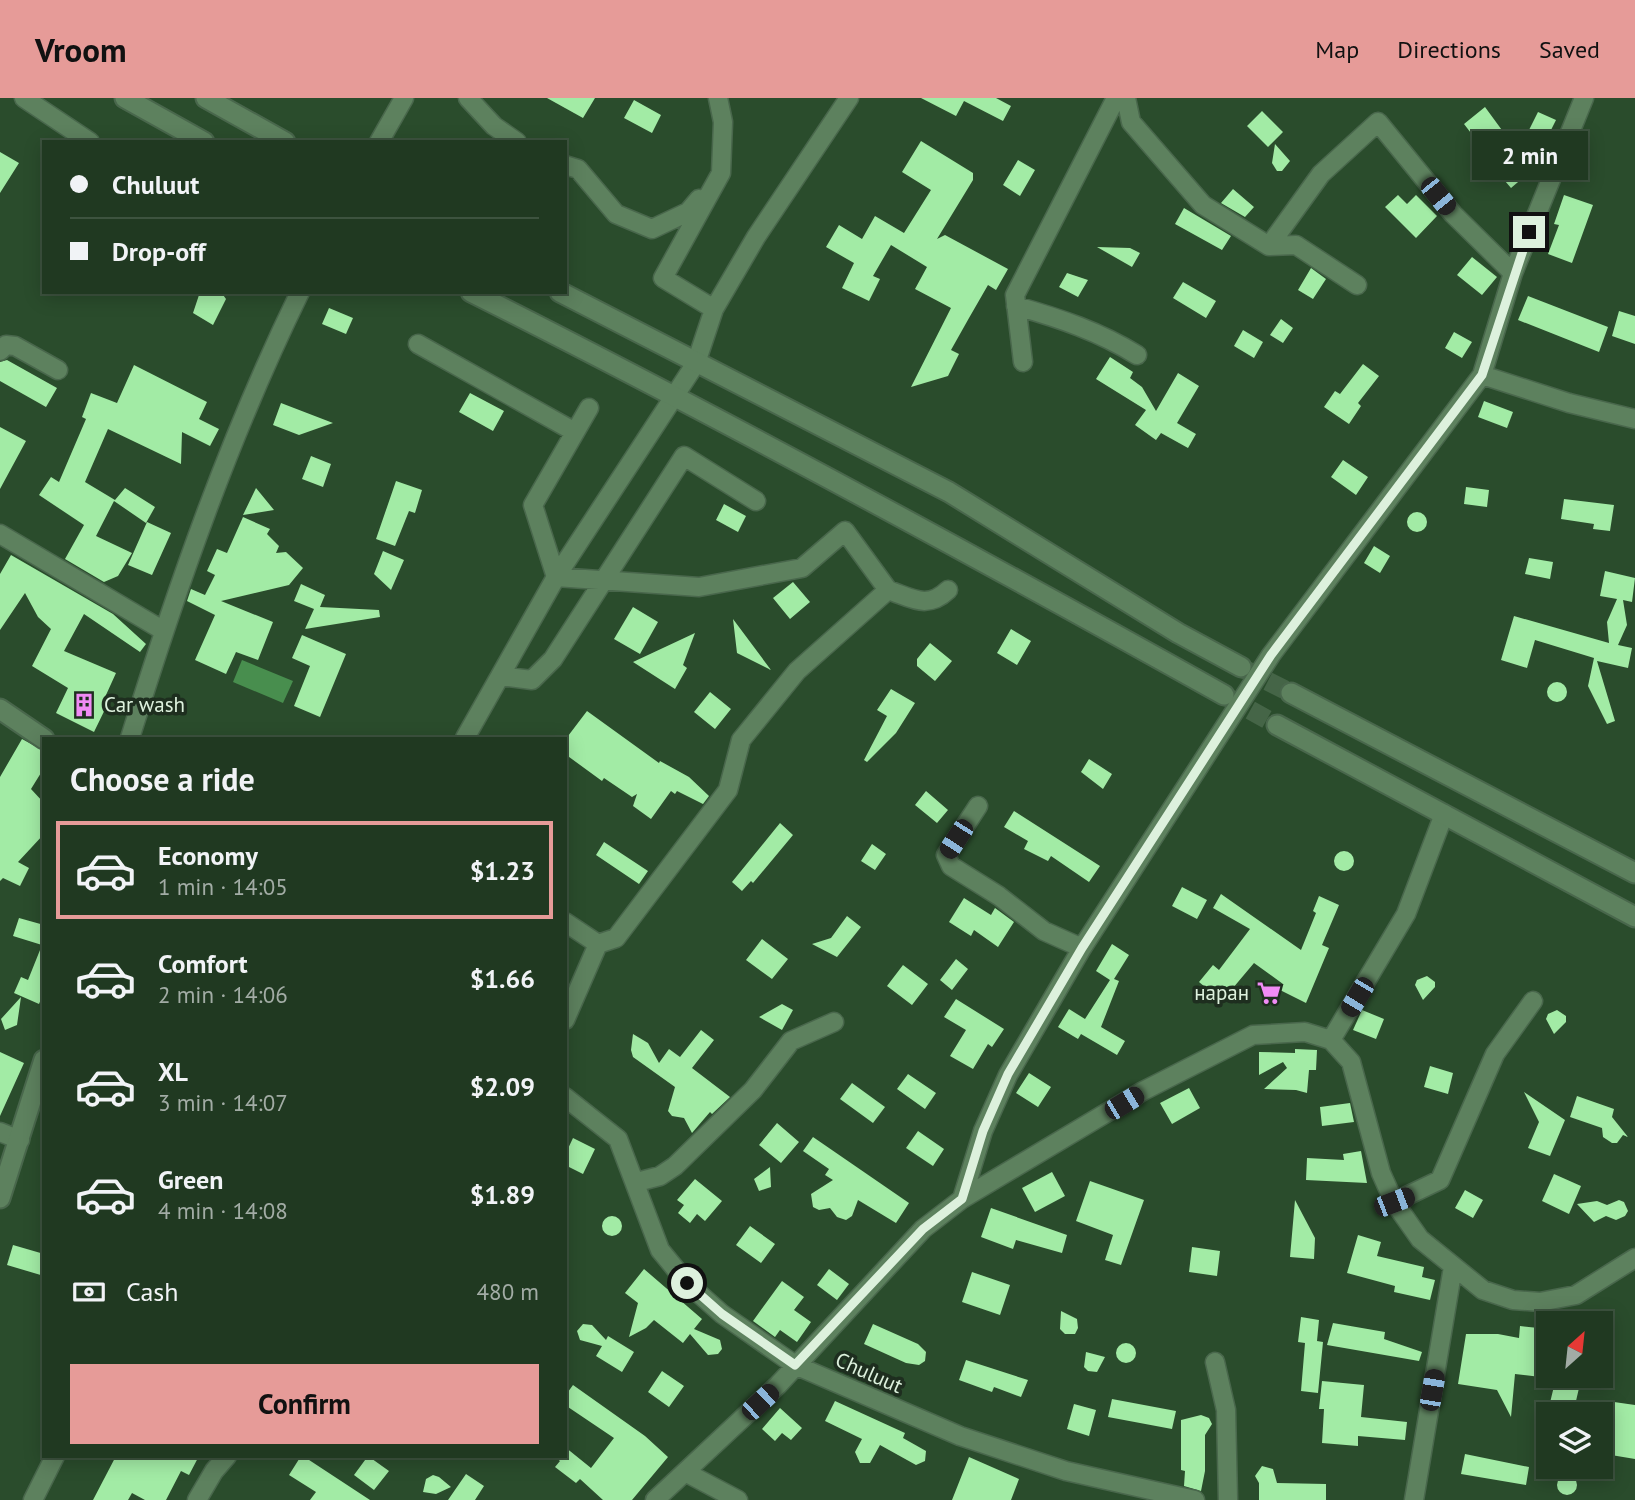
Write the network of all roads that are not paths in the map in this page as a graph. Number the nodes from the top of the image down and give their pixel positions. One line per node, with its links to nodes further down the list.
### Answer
1 (24, 98): 11 (street)
2 (125, 98): 12 (main road)
3 (206, 98): 13 (main road)
4 (404, 98): 14 (street)
5 (468, 98): 15 (street)
6 (718, 98): 17 (street)
7 (849, 98): 25 (street)
8 (1116, 98): 24 (street)
9 (1126, 98): 18 (street)
10 (1584, 98): 19 (street)
11 (87, 140)
12 (200, 140)
13 (281, 140)
14 (380, 140)
15 (514, 140)
16 (567, 166): 17 (street)
17 (721, 173): 25 (street)
18 (1269, 246): 19 (street); 20 (street)
19 (1513, 273): 32 (street)
20 (1357, 285)
21 (299, 294): 43 (street)
22 (475, 294): 33 (main road)
23 (564, 294): 30 (main road)
24 (1016, 306): 28 (street); 29 (street)
25 (714, 309): 30 (street)
26 (418, 344): 36 (street)
27 (0, 351): 31 (street)
28 (1137, 355)
29 (1023, 362)
30 (696, 363): 33 (street); 44 (main road)
31 (58, 370)
32 (1482, 375): 35 (street); 59 (street)
33 (677, 395): 39 (street); 47 (main road)
34 (589, 408): 36 (street)
35 (1635, 419)
36 (575, 432): 39 (street)
37 (756, 501): 40 (street)
38 (0, 534): 43 (street)
39 (556, 577): 40 (street); 45 (street)
40 (605, 582): 41 (street); 45 (street)
41 (888, 590): 42 (street); 58 (street)
42 (948, 590)
43 (164, 631): 50 (street)
44 (1241, 667)
45 (500, 676): 51 (street)
46 (1291, 694): 55 (main road)
47 (1224, 695)
48 (0, 709): 52 (main road)
49 (1276, 725): 54 (main road)
50 (130, 737)
51 (466, 737)
52 (42, 738)
53 (978, 806): 59 (street)
54 (1444, 814): 56 (main road); 63 (street)
55 (1635, 873)
56 (1635, 917)
57 (567, 923): 58 (street)
58 (598, 944): 61 (street)
59 (1082, 948): 70 (street)
60 (1534, 1001): 71 (street)
61 (567, 1015)
62 (834, 1022): 68 (street)
63 (1331, 1040): 70 (street); 71 (street)
64 (42, 1067): 67 (main road)
65 (567, 1099): 68 (street, Chuluut)
66 (0, 1132): 67 (street)
67 (20, 1140): 69 (main road)
68 (637, 1182): 75 (street, Chuluut)
69 (0, 1198)
70 (962, 1199): 75 (street)
71 (1394, 1202): 73 (street)
72 (1635, 1258): 73 (street)
73 (1452, 1267): 85 (street)
74 (1215, 1362): 84 (street)
75 (795, 1365): 78 (street); 83 (street, Chuluut)
76 (53, 1458): 79 (street)
77 (225, 1458): 80 (street)
78 (685, 1472): 81 (street); 82 (street)
79 (33, 1500)
80 (197, 1500)
81 (655, 1500)
82 (738, 1500)
83 (1195, 1500)
84 (1228, 1500)
85 (1414, 1500)

